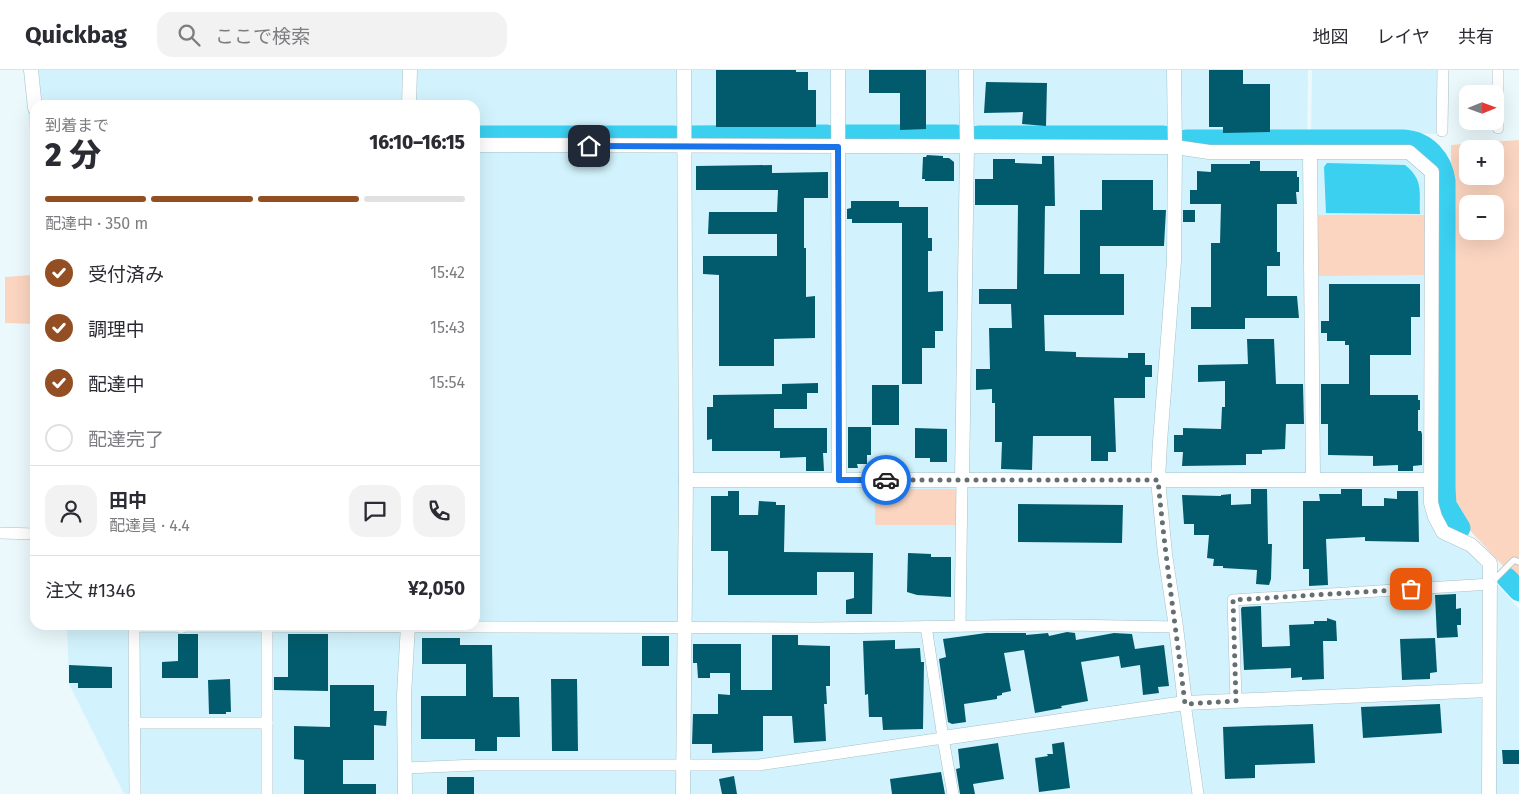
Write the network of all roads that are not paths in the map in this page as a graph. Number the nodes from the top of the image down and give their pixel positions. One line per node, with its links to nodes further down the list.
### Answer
1 (30, 70): 10 (street)
2 (410, 70): 11 (street)
3 (684, 70): 14 (street)
4 (838, 70): 15 (street)
5 (966, 70): 16 (street)
6 (1174, 70): 17 (street)
7 (1442, 70): 12 (street)
8 (1498, 70): 9 (street)
9 (1498, 85)
10 (34, 100)
11 (409, 100)
12 (1442, 131)
13 (480, 145): 14 (street)
14 (685, 147): 15 (street); 20 (street)
15 (838, 147): 16 (street); 21 (street)
16 (967, 147): 17 (street); 24 (street)
17 (1174, 147): 18 (street); 22 (street)
18 (1310, 152): 19 (street); 23 (street)
19 (1314, 479): 22 (street); 23 (street)
20 (686, 480): 21 (street); 32 (street)
21 (839, 480): 24 (street)
22 (1158, 480): 24 (street); 33 (street)
23 (1430, 480): 28 (street)
24 (962, 481): 31 (street)
25 (0, 533): 26 (street)
26 (30, 534)
27 (1519, 562): 28 (lane)
28 (1490, 584): 37 (street); 38 (street)
29 (480, 626): 32 (street)
30 (926, 626): 31 (street); 32 (street); 42 (street)
31 (960, 626): 33 (street)
32 (684, 627): 43 (street)
33 (1176, 627): 39 (street)
34 (133, 630): 41 (street)
35 (267, 630): 40 (street)
36 (408, 630): 44 (street)
37 (1489, 690): 38 (street); 51 (street)
38 (1236, 701): 39 (street)
39 (1185, 704): 42 (street); 50 (street)
40 (267, 722): 41 (street); 46 (street)
41 (134, 723): 45 (street)
42 (943, 738): 43 (street); 49 (street)
43 (683, 765): 44 (street); 48 (street)
44 (405, 768): 47 (street)
45 (135, 794)
46 (267, 794)
47 (405, 794)
48 (683, 794)
49 (953, 794)
50 (1198, 794)
51 (1490, 794)

